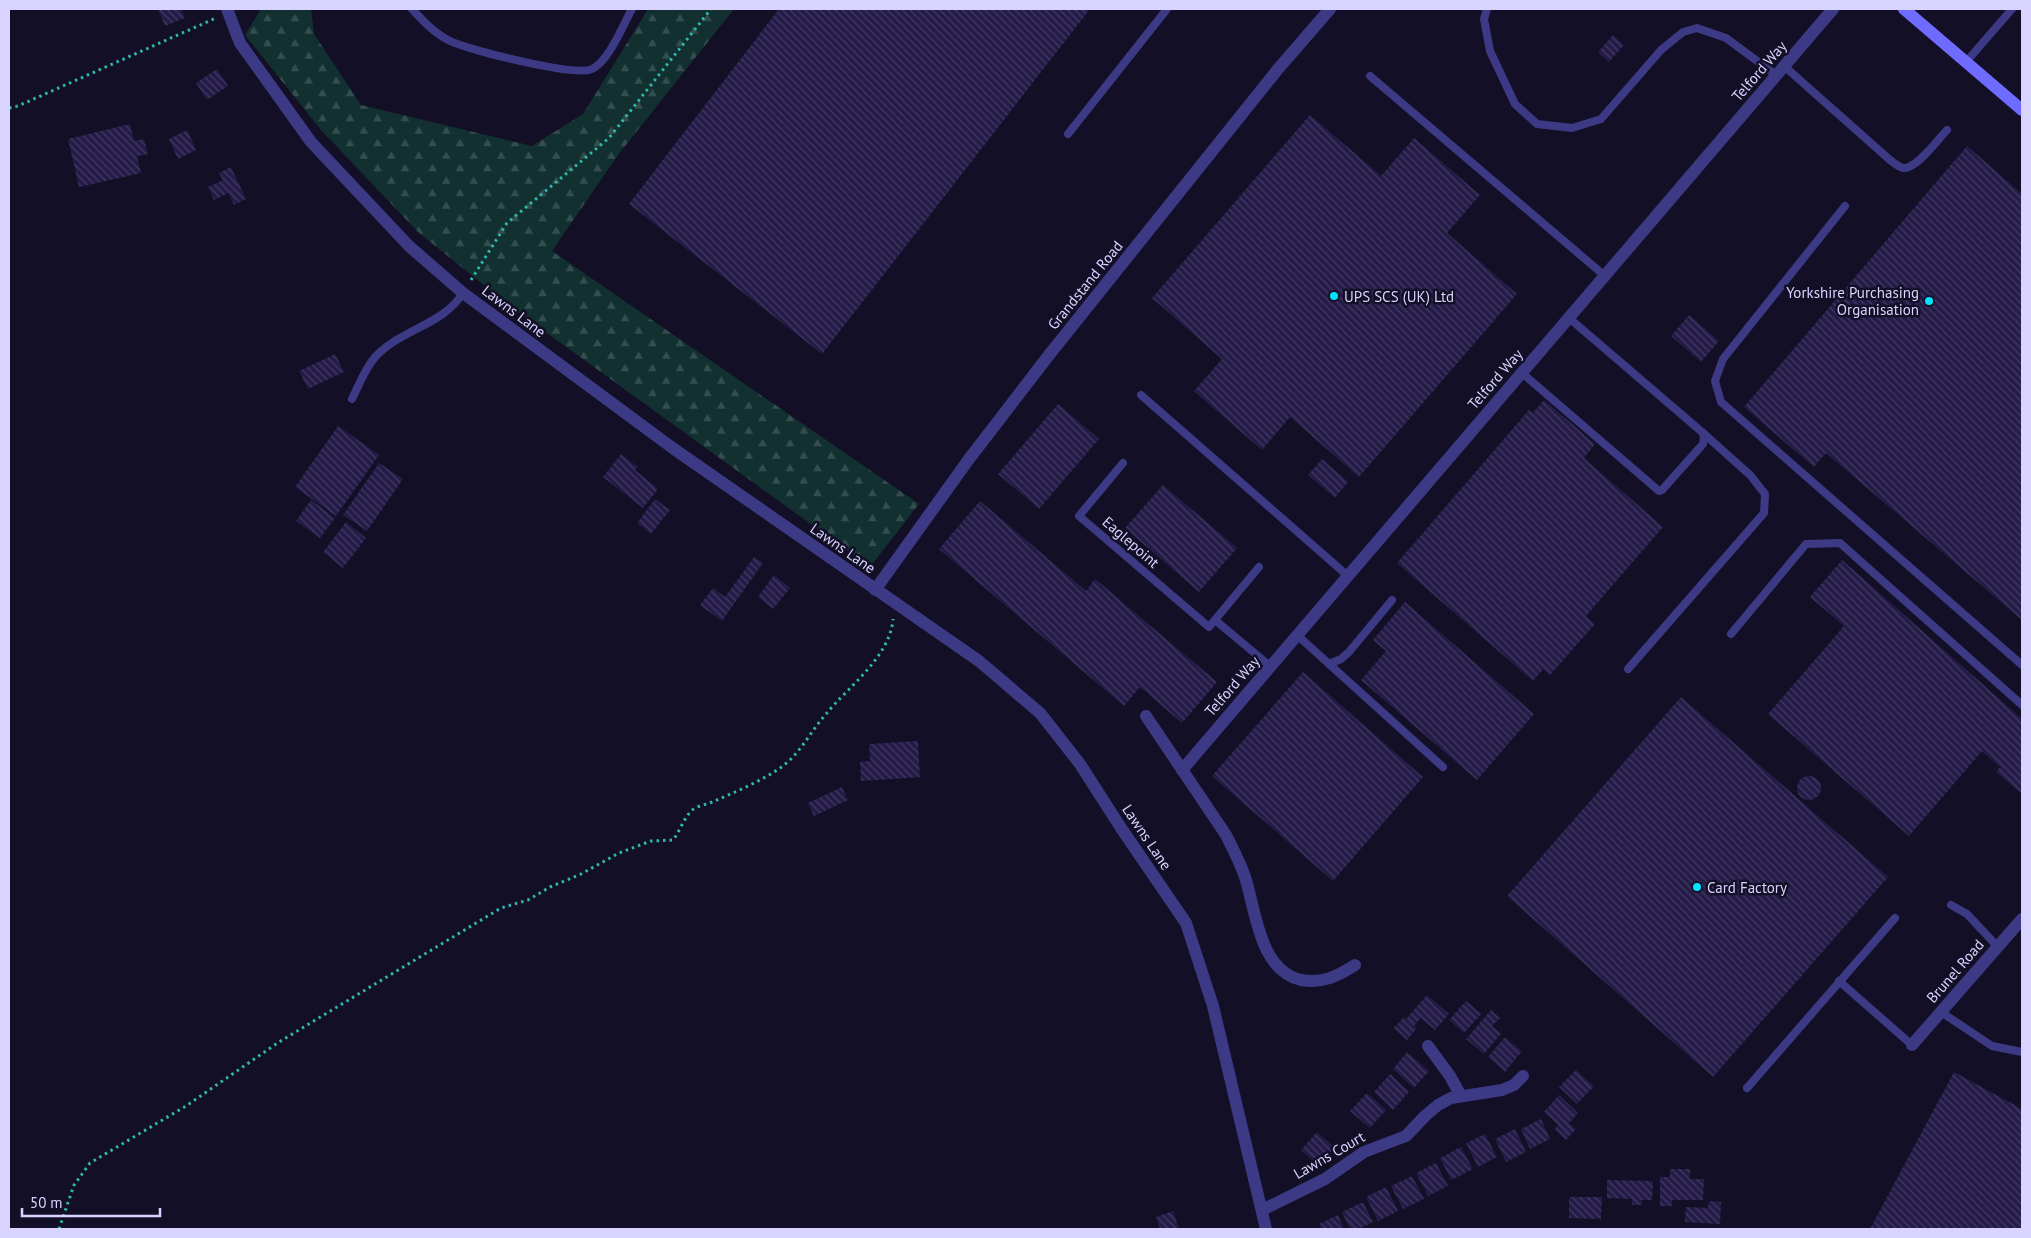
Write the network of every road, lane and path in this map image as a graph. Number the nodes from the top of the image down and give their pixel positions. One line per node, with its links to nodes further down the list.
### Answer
1 (412, 9): 2 (lane)
2 (632, 9)
3 (711, 9): 20 (path)
4 (1167, 9): 17 (lane)
5 (1329, 9): 29 (street, Grandstand Road)
6 (1487, 9): 12 (lane)
7 (1833, 9): 12 (street, Telford Way)
8 (1904, 9): 11 (street)
9 (2012, 9): 11 (lane)
10 (228, 11): 14 (path); 20 (street, Lawns Lane)
11 (1966, 62): 15 (street)
12 (1780, 71): 16 (lane); 19 (street, Telford Way)
13 (1370, 76): 19 (lane)
14 (9, 108)
15 (2022, 110)
16 (1947, 130)
17 (1068, 134)
18 (1845, 206): 36 (lane)
19 (1605, 276): 21 (street, Telford Way)
20 (463, 293): 24 (lane); 29 (street, Lawns Lane)
21 (1569, 318): 22 (street, Telford Way); 25 (lane)
22 (1522, 373): 25 (lane); 28 (street, Telford Way)
23 (1141, 395): 28 (lane)
24 (352, 399)
25 (1702, 432): 38 (lane)
26 (1123, 463): 32 (lane, Eaglepoint)
27 (1259, 567): 32 (lane)
28 (1348, 576): 34 (street, Telford Way)
29 (875, 590): 31 (street, Lawns Lane)
30 (1392, 600): 35 (lane)
31 (894, 604): 56 (street, Lawns Lane); 57 (path)
32 (1215, 620): 37 (lane, Eaglepoint)
33 (1731, 634): 39 (lane)
34 (1297, 636): 35 (lane); 37 (street, Telford Way)
35 (1328, 664): 41 (lane)
36 (2022, 665)
37 (1270, 666): 42 (street, Telford Way)
38 (1628, 669)
39 (2022, 705)
40 (1146, 716): 42 (street)
41 (1443, 767)
42 (1182, 770): 47 (street)
43 (1951, 904): 46 (lane)
44 (1895, 918): 48 (lane)
45 (2022, 919): 46 (street, Brunel Road)
46 (1998, 947): 49 (street, Brunel Road)
47 (1355, 965)
48 (1840, 981): 50 (lane); 54 (lane)
49 (1941, 1012): 50 (street, Brunel Road); 52 (lane)
50 (1912, 1045)
51 (1428, 1046): 55 (street)
52 (2022, 1052)
53 (1523, 1076): 55 (street, Lawns Court)
54 (1747, 1088)
55 (1461, 1096): 56 (street, Lawns Court)
56 (1262, 1210): 58 (street, Lawns Lane)
57 (59, 1229)
58 (1266, 1229)

